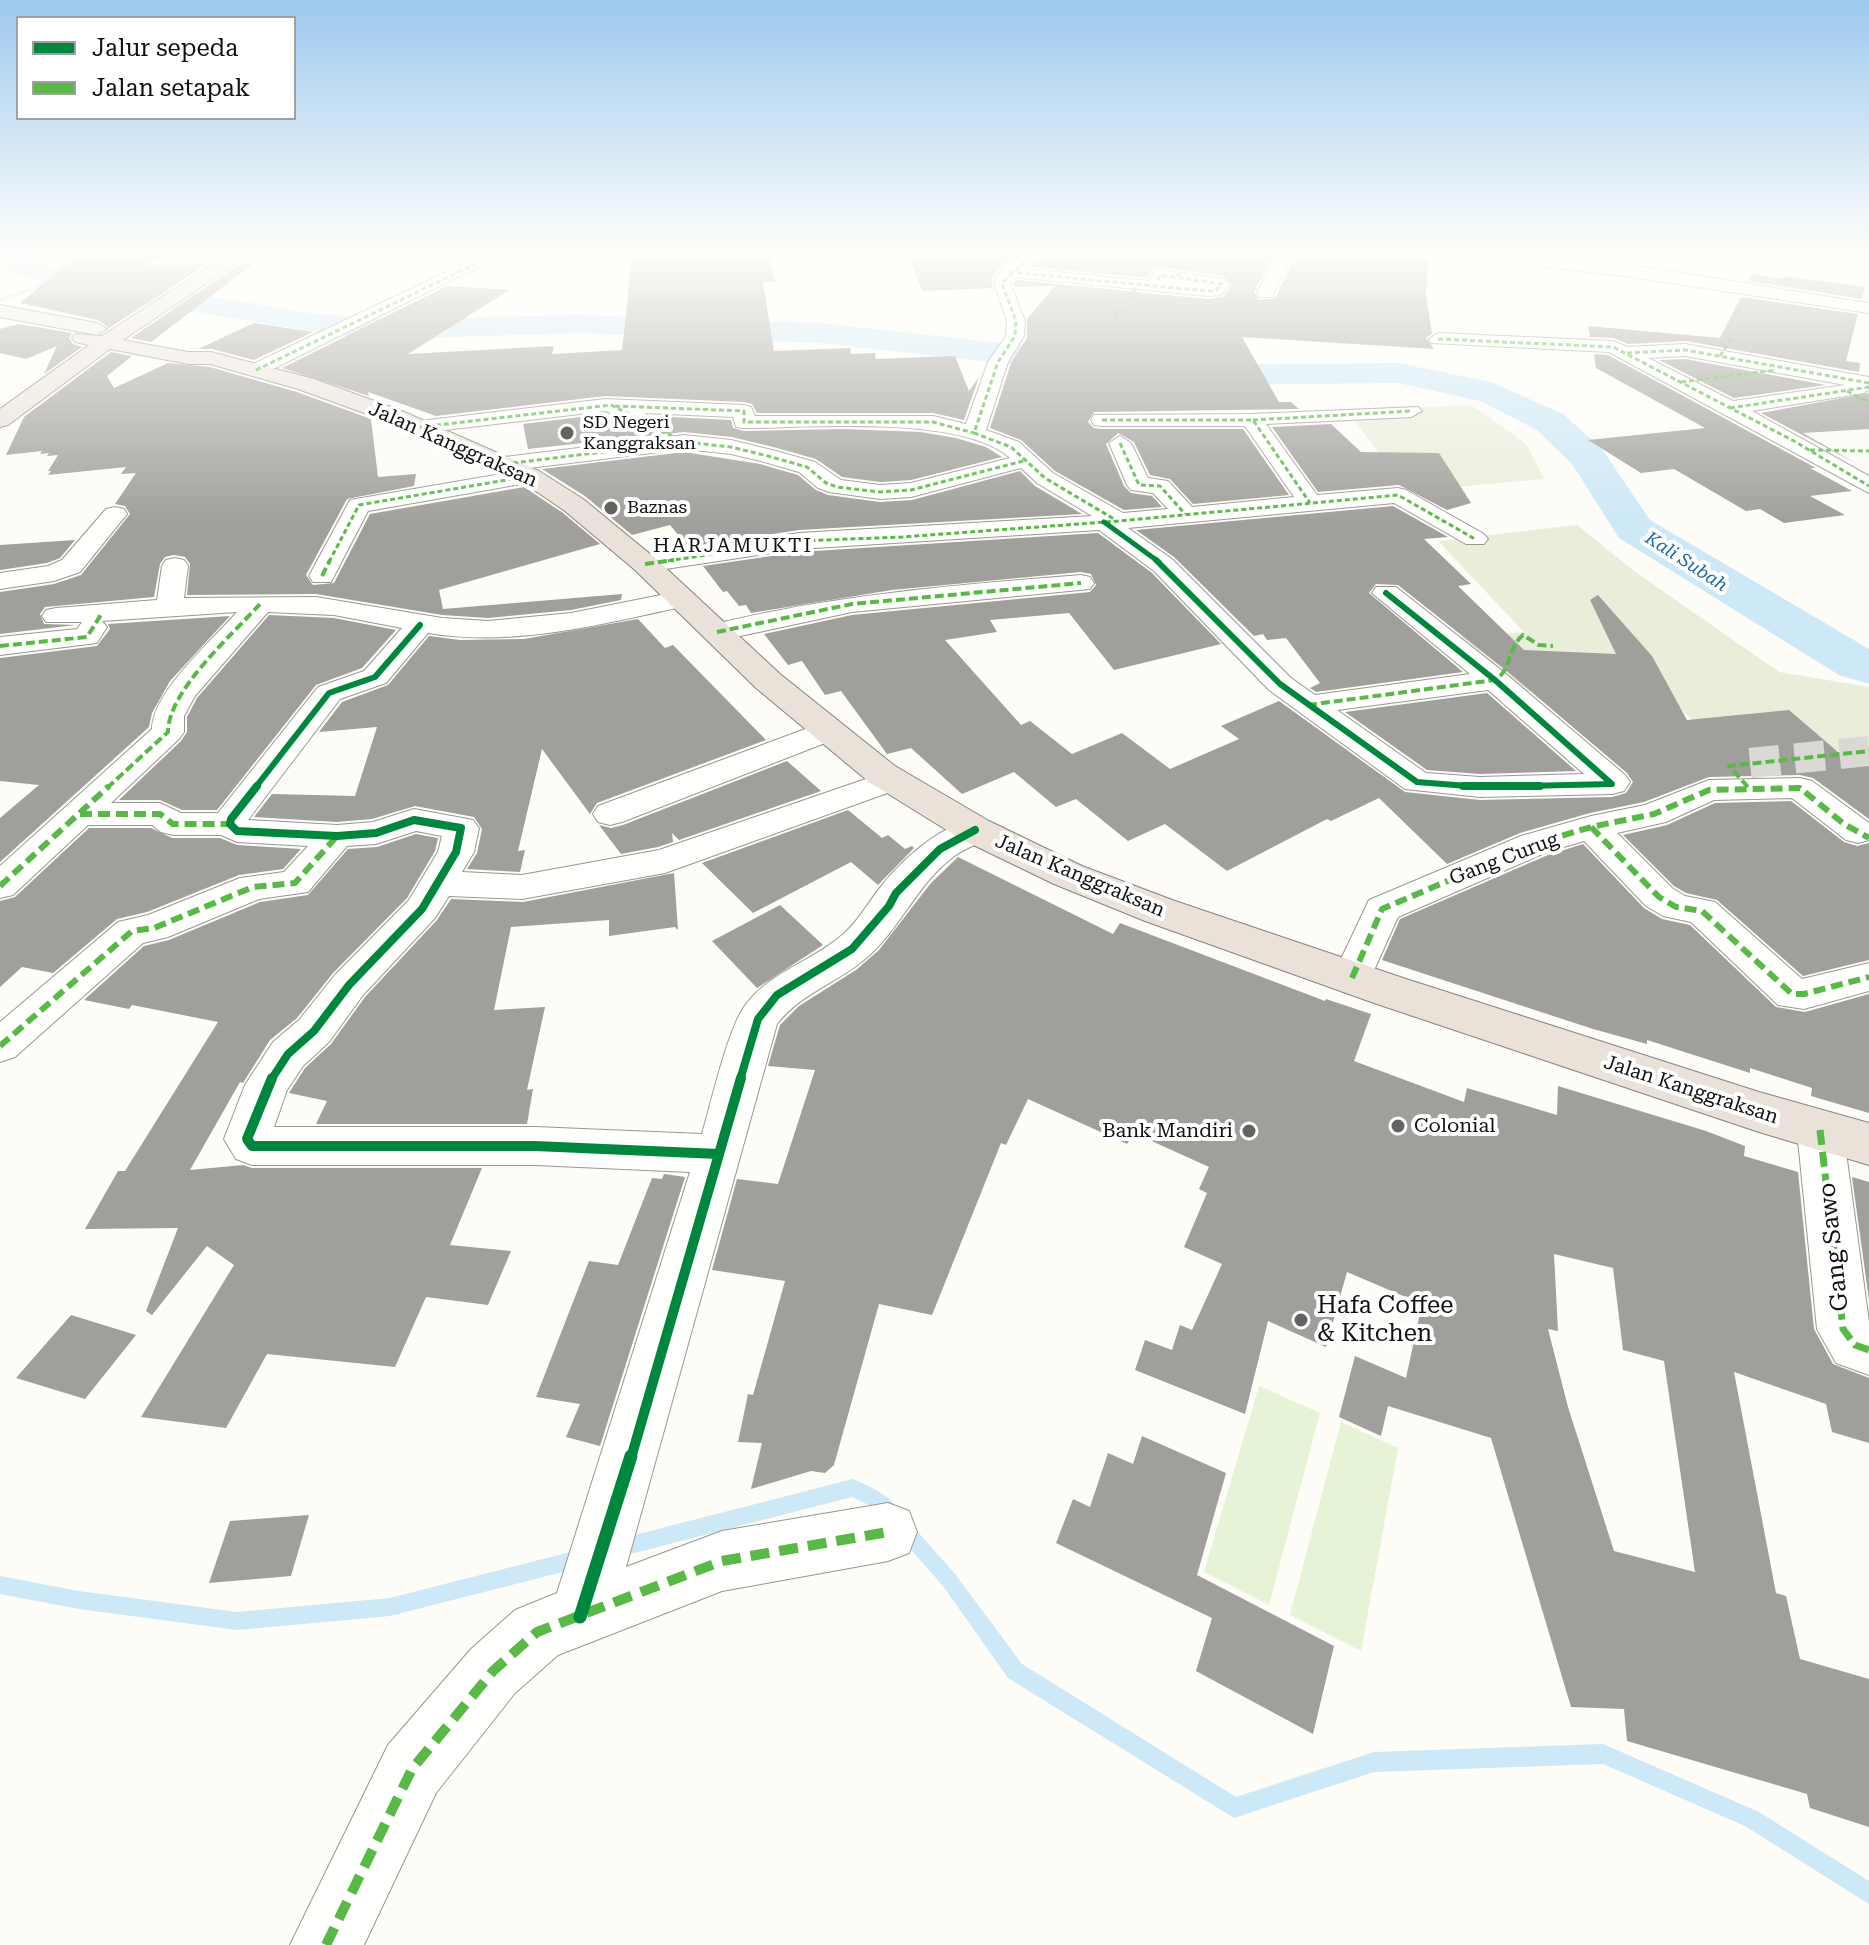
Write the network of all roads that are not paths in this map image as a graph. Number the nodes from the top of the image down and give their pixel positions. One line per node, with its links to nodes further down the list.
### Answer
1 (86, 342): 17 (highway)
2 (97, 342): 15 (highway)
3 (141, 342): 9 (highway, Jalan Kanggraksan)
4 (165, 342): 12 (highway, Jalan Kanggraksan)
5 (317, 342): 14 (street)
6 (1011, 342): 28 (street)
7 (1504, 342): 10 (street)
8 (1729, 342): 11 (street)
9 (161, 351): 12 (highway, Jalan Kanggraksan); 15 (highway)
10 (1627, 353): 11 (street); 16 (street)
11 (1720, 356): 13 (street)
12 (211, 358): 14 (highway, Jalan Kanggraksan)
13 (1791, 367): 16 (street); 18 (street)
14 (256, 370): 27 (highway, Jalan Kanggraksan)
15 (60, 377): 24 (highway)
16 (1681, 382): 22 (street)
17 (13, 383)
18 (1869, 385): 19 (street)
19 (1847, 391): 20 (street); 22 (street)
20 (1869, 403)
21 (615, 406): 27 (street); 28 (street); 29 (street)
22 (1730, 408): 31 (street)
23 (1411, 411): 26 (street)
24 (0, 420)
25 (1102, 420): 26 (street)
26 (1253, 420): 36 (street)
27 (420, 427): 34 (highway, Jalan Kanggraksan)
28 (974, 433): 33 (street)
29 (684, 442): 33 (street); 34 (street)
30 (1120, 443): 38 (street)
31 (1810, 450): 32 (street); 35 (street)
32 (1869, 451)
33 (1027, 460): 39 (street)
34 (518, 470): 41 (highway, Jalan Kanggraksan); 43 (street)
35 (1869, 486)
36 (1310, 503): 38 (street); 40 (street)
37 (115, 514): 44 (street)
38 (1185, 514): 39 (street)
39 (1111, 522): 41 (street); 56 (street)
40 (1475, 539)
41 (645, 564): 47 (highway, Jalan Kanggraksan)
42 (175, 566): 49 (street)
43 (322, 576)
44 (0, 581)
45 (1081, 583): 53 (street)
46 (1386, 593): 55 (street)
47 (681, 599): 52 (street); 53 (highway, Jalan Kanggraksan)
48 (260, 604): 49 (street); 52 (street); 59 (street)
49 (169, 609): 50 (street)
50 (102, 613): 51 (street); 54 (street)
51 (56, 616)
52 (420, 625): 61 (street)
53 (717, 632): 57 (highway, Jalan Kanggraksan)
54 (0, 646)
55 (1495, 680): 56 (street); 56 (street)
56 (1308, 705)
57 (827, 731): 58 (highway, Jalan Kanggraksan); 60 (street)
58 (892, 780): 63 (highway, Jalan Kanggraksan); 66 (street)
59 (80, 814): 61 (street); 67 (street)
60 (610, 814)
61 (230, 824): 65 (street)
62 (1591, 827): 64 (street, Gang Curug); 68 (street); 69 (street, Gang Curug)
63 (975, 830): 69 (highway, Jalan Kanggraksan); 73 (street)
64 (1864, 835)
65 (337, 836): 66 (street); 70 (street)
66 (438, 883): 73 (street)
67 (0, 886)
68 (1869, 977)
69 (1352, 978): 71 (highway, Jalan Kanggraksan)
70 (0, 1046)
71 (1820, 1130): 72 (highway, Jalan Kanggraksan); 74 (street, Gang Sawo)
72 (1869, 1144)
73 (719, 1154): 76 (street)
74 (1869, 1350)
75 (888, 1532): 76 (street)
76 (586, 1597): 77 (street)
77 (326, 1945)

